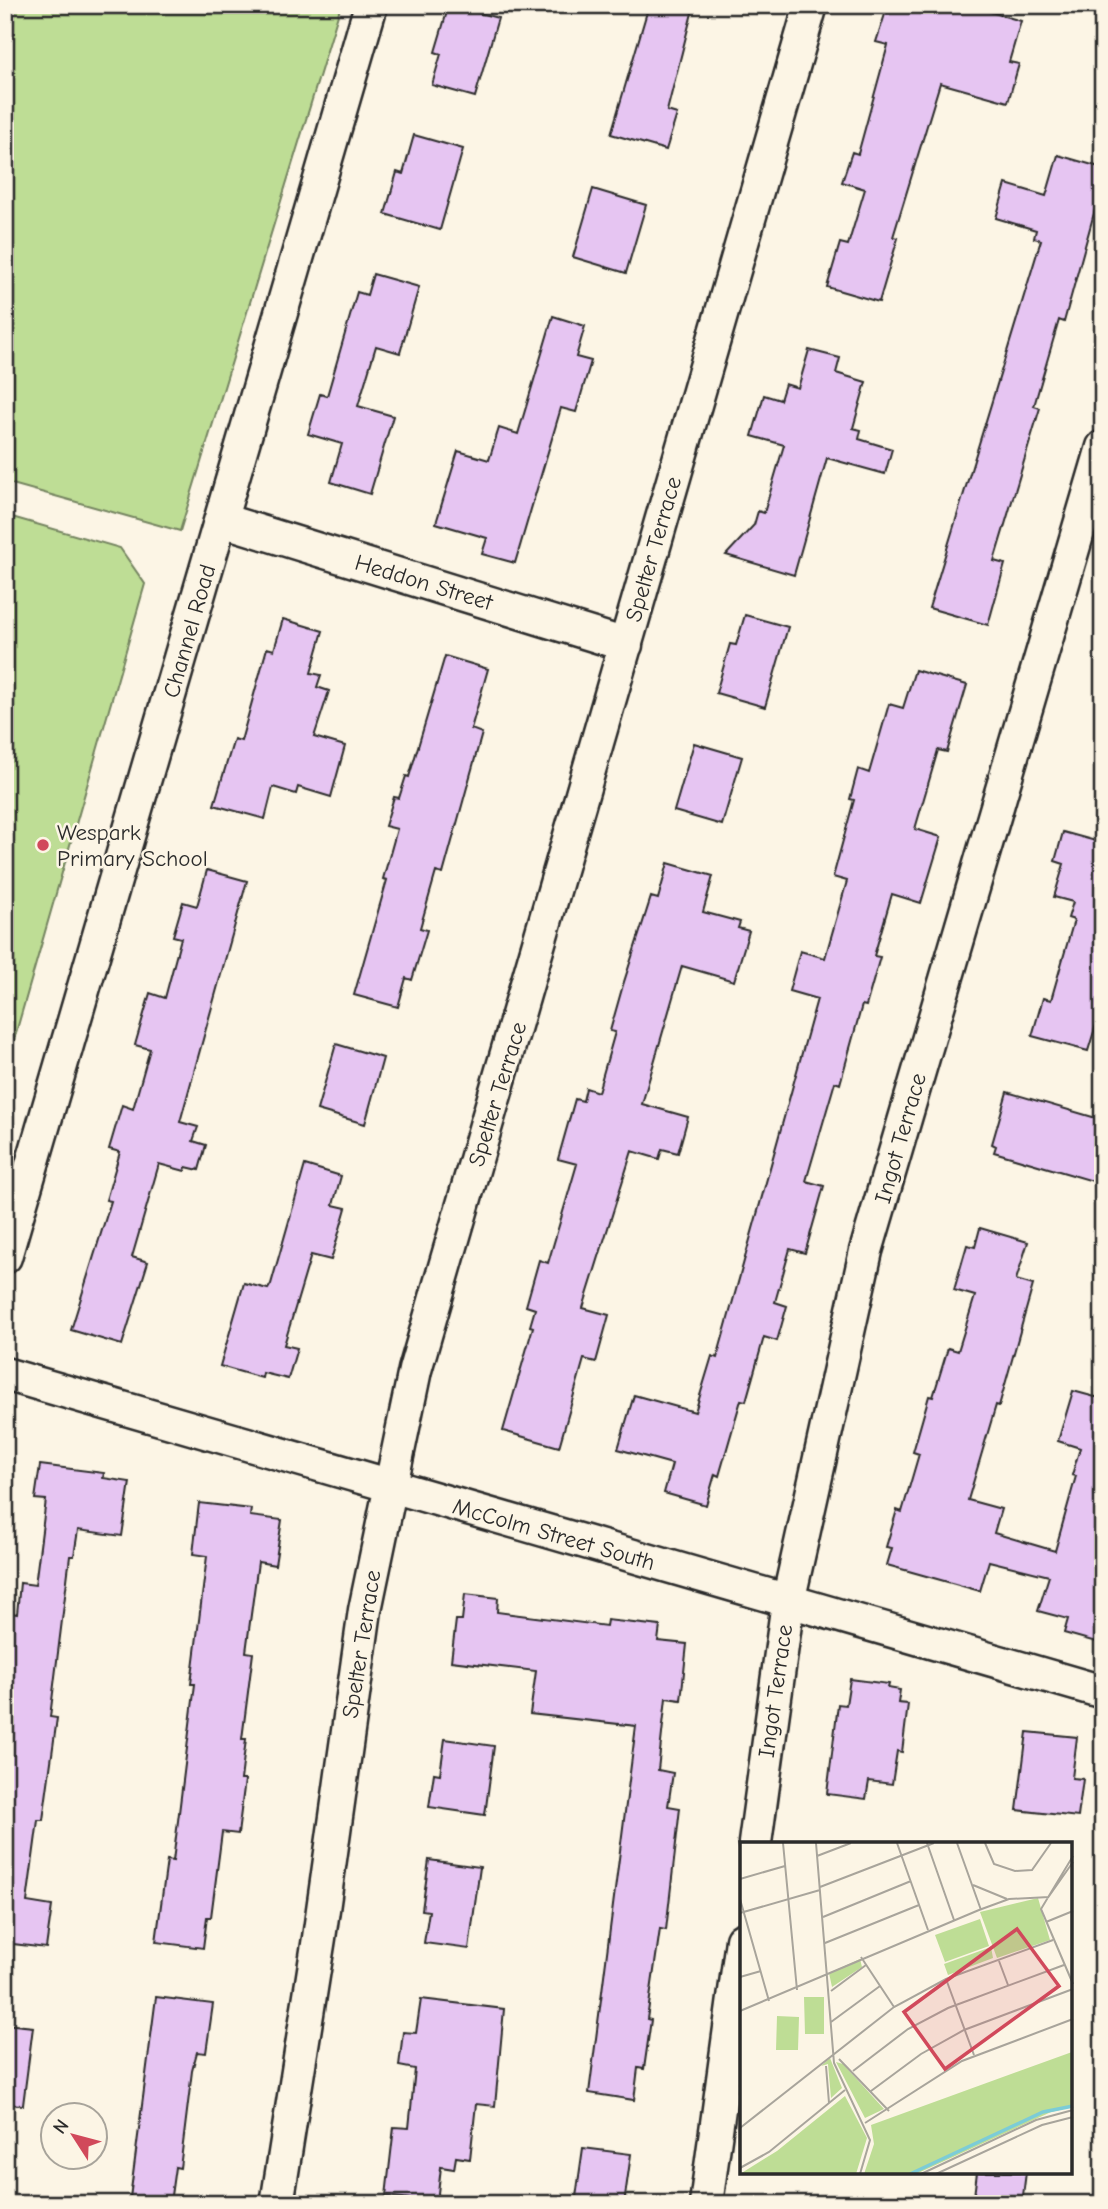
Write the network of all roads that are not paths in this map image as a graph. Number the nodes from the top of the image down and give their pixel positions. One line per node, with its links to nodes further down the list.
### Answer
1 (371, 5): 4 (street, Channel Road)
2 (811, 5): 5 (street, Spelter Terrace)
3 (1103, 447): 9 (street, Ingot Terrace)
4 (222, 520): 5 (street, Heddon Street); 6 (street, Channel Road)
5 (626, 645): 8 (street, Spelter Terrace)
6 (5, 1257)
7 (5, 1374): 8 (street, McColm Street South)
8 (388, 1486): 9 (street, McColm Street South); 13 (street, Spelter Terrace)
9 (788, 1602): 10 (street, McColm Street South); 11 (street, Ingot Terrace)
10 (1103, 1692)
11 (755, 1842)
12 (740, 1955): 14 (street)
13 (277, 2204)
14 (706, 2204)

